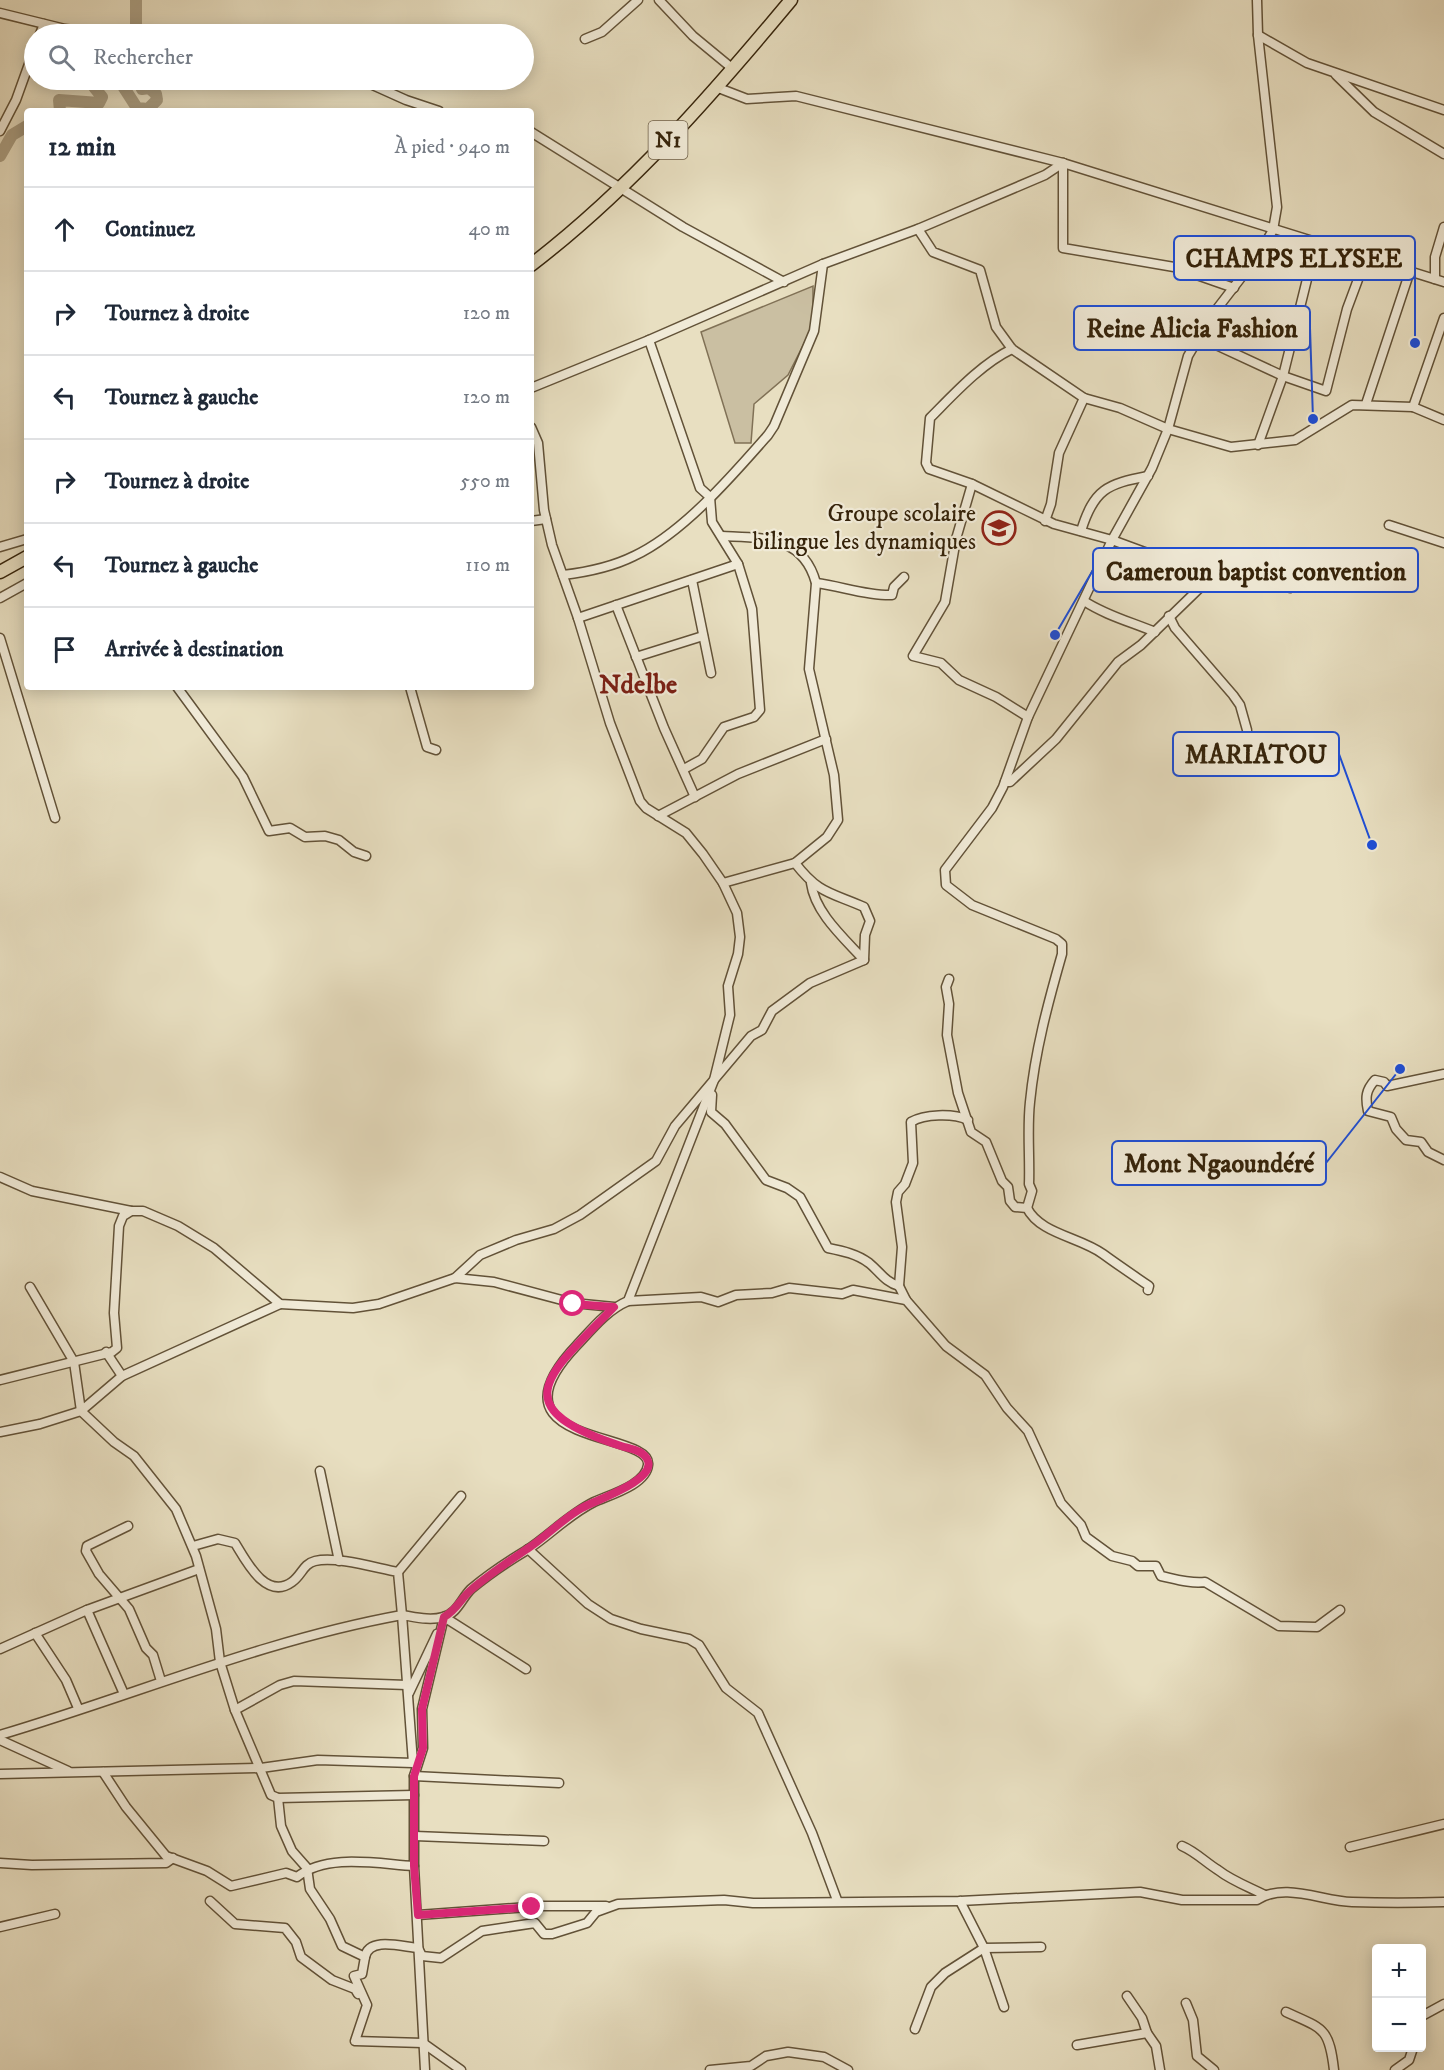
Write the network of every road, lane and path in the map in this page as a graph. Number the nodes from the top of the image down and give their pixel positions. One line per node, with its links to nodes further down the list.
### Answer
1 (638, 0): 8 (street)
2 (659, 0): 9 (street)
3 (790, 0): 9 (highway, N1)
4 (1257, 0): 7 (street)
5 (0, 13): 6 (street)
6 (44, 24)
7 (1258, 35): 10 (street); 23 (street)
8 (585, 39)
9 (733, 69): 12 (highway, N1)
10 (1334, 73): 15 (street); 18 (street)
11 (24, 78): 16 (street)
12 (716, 87): 19 (street); 20 (highway, N1)
13 (384, 90): 14 (street)
14 (430, 108)
15 (1444, 110)
16 (0, 131)
17 (534, 134): 20 (street)
18 (1444, 154)
19 (1064, 163): 22 (street); 23 (street); 31 (street)
20 (622, 188): 26 (highway, N1); 30 (street)
21 (1444, 227): 29 (street)
22 (918, 229): 27 (street); 33 (street)
23 (1273, 230): 24 (street); 31 (street)
24 (1316, 243): 25 (street); 38 (street)
25 (1366, 258): 28 (street); 38 (street)
26 (534, 262)
27 (823, 264): 30 (street); 49 (street)
28 (1410, 272): 29 (street); 41 (street)
29 (1440, 281)
30 (784, 282): 35 (street)
31 (1234, 288): 34 (street)
32 (1444, 318): 42 (street)
33 (1003, 337): 36 (street); 37 (street)
34 (1199, 337): 38 (street); 44 (street)
35 (649, 340): 39 (street); 49 (street)
36 (1012, 350): 37 (street); 40 (street)
37 (999, 356): 48 (street)
38 (1283, 376): 46 (street)
39 (534, 387)
40 (1084, 398): 44 (street); 51 (street)
41 (1366, 404): 42 (street); 46 (street)
42 (1413, 407): 43 (street)
43 (1444, 420)
44 (1168, 429): 46 (street); 47 (street)
45 (534, 434): 50 (street)
46 (1258, 445)
47 (1150, 472): 54 (street); 57 (street)
48 (972, 484): 51 (street); 82 (street)
49 (710, 497): 55 (street); 63 (street)
50 (546, 519): 52 (street); 63 (street)
51 (1045, 520): 54 (street)
52 (534, 521)
53 (1389, 525): 58 (street)
54 (1081, 531): 57 (street)
55 (722, 536): 61 (street); 68 (street)
56 (24, 540): 59 (street)
57 (1112, 540): 66 (street); 71 (street)
58 (1444, 543)
59 (0, 547)
60 (24, 559): 62 (highway)
61 (738, 564): 67 (street); 86 (street)
62 (0, 572)
63 (563, 575): 74 (street)
64 (904, 577): 68 (street)
65 (1369, 578): 66 (street)
66 (1209, 579): 73 (street)
67 (692, 580): 72 (street); 76 (street)
68 (816, 583): 84 (street)
69 (24, 585): 70 (street)
70 (0, 598)
71 (1084, 601): 75 (street); 82 (street)
72 (616, 605): 74 (street); 78 (street)
73 (1169, 616): 75 (street); 83 (street)
74 (578, 618): 89 (street)
75 (1155, 632): 87 (street)
76 (703, 636): 78 (street); 79 (street)
77 (0, 638): 90 (street)
78 (636, 657): 86 (street)
79 (711, 673)
80 (179, 690): 91 (street)
81 (411, 690): 85 (street)
82 (1028, 717): 87 (street)
83 (1247, 730)
84 (826, 739): 88 (street); 92 (street)
85 (436, 750)
86 (684, 769): 88 (street)
87 (1005, 782): 102 (street)
88 (695, 797): 89 (street)
89 (658, 816): 93 (street)
90 (54, 818)
91 (366, 856)
92 (795, 863): 93 (street); 94 (street)
93 (723, 883): 98 (street)
94 (811, 883): 95 (street); 95 (street)
95 (864, 960): 98 (street)
96 (949, 980): 99 (street)
97 (1444, 1074): 100 (street)
98 (714, 1080): 104 (street); 105 (street); 109 (street)
99 (968, 1120): 102 (street); 105 (street)
100 (1444, 1160)
101 (0, 1177): 103 (street)
102 (1027, 1208): 107 (street)
103 (131, 1211): 110 (street); 112 (street)
104 (455, 1278): 110 (street); 111 (street)
105 (899, 1286): 108 (street)
106 (30, 1287): 113 (street)
107 (1148, 1290)
108 (906, 1300): 109 (street); 128 (street)
109 (628, 1301): 111 (street)
110 (280, 1304): 114 (street)
111 (614, 1307): 122 (street)
112 (106, 1352): 113 (street); 114 (street)
113 (74, 1362): 115 (street); 116 (street)
114 (123, 1376): 116 (street)
115 (0, 1380)
116 (81, 1411): 117 (street); 121 (street)
117 (0, 1432)
118 (320, 1470): 123 (street)
119 (461, 1496): 125 (street)
120 (128, 1526): 126 (street)
121 (193, 1546): 123 (street); 124 (street)
122 (528, 1549): 130 (street); 161 (street)
123 (339, 1562): 125 (street)
124 (199, 1569): 126 (street); 133 (street)
125 (398, 1572): 129 (street)
126 (118, 1599): 127 (street); 135 (street)
127 (87, 1610): 131 (street); 137 (street)
128 (1340, 1610)
129 (402, 1615): 130 (street); 133 (street); 136 (street)
130 (444, 1617): 134 (street); 138 (street); 147 (street)
131 (35, 1633): 132 (street); 139 (street)
132 (0, 1649)
133 (220, 1662): 135 (street); 140 (street)
134 (526, 1669)
135 (161, 1681): 137 (street)
136 (407, 1685): 138 (street); 140 (street)
137 (124, 1694): 139 (street)
138 (408, 1699): 143 (street)
139 (78, 1708): 141 (street)
140 (235, 1710): 143 (street)
141 (0, 1735)
142 (0, 1740): 144 (street)
143 (261, 1768): 145 (street); 150 (street)
144 (71, 1772): 145 (street); 146 (street)
145 (103, 1772): 156 (street)
146 (0, 1774)
147 (414, 1776): 148 (street); 149 (street)
148 (559, 1783)
149 (414, 1795): 150 (street); 152 (street)
150 (278, 1798): 159 (street)
151 (1444, 1824): 155 (street)
152 (415, 1836): 153 (street); 158 (street)
153 (544, 1841)
154 (1182, 1846): 160 (street)
155 (1350, 1847)
156 (173, 1858): 157 (street); 159 (street)
157 (0, 1863)
158 (414, 1866): 159 (street); 167 (street)
159 (307, 1868): 172 (street)
160 (1265, 1895): 163 (street); 164 (street)
161 (837, 1900): 163 (street); 165 (street)
162 (210, 1901): 174 (street)
163 (960, 1901): 171 (street)
164 (1444, 1902)
165 (608, 1906): 167 (street); 170 (street)
166 (54, 1914): 168 (street)
167 (418, 1915): 170 (street)
168 (0, 1927)
169 (1041, 1947): 171 (street)
170 (418, 1948): 172 (street); 182 (street)
171 (984, 1948): 177 (street); 180 (street)
172 (365, 1957): 174 (street)
173 (1127, 1996): 181 (street)
174 (364, 2001): 182 (street)
175 (1186, 2003): 190 (street)
176 (1444, 2004): 179 (street)
177 (1004, 2007)
178 (1286, 2012): 191 (street)
179 (1426, 2014)
180 (915, 2029)
181 (1147, 2033): 183 (street); 189 (street)
182 (423, 2043): 185 (street); 186 (street)
183 (1077, 2045)
184 (1412, 2052): 192 (street)
185 (425, 2070)
186 (461, 2070)
187 (710, 2070): 188 (street)
188 (849, 2070)
189 (1160, 2070)
190 (1214, 2070)
191 (1334, 2070)
192 (1395, 2070)

